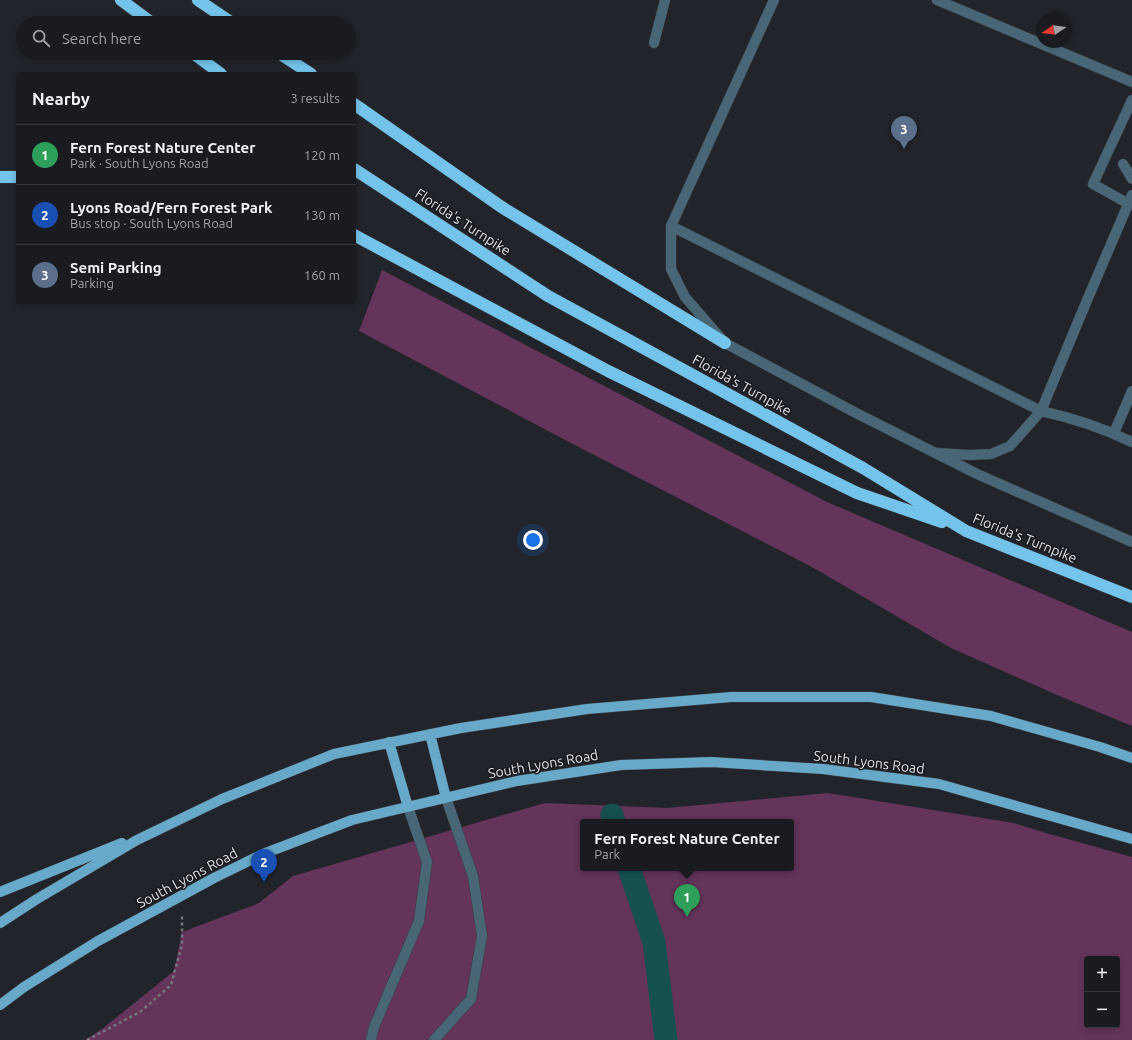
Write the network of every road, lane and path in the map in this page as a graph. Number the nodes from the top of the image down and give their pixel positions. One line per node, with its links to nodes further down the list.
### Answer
1 (121, 0): 6 (highway)
2 (198, 0): 7 (highway)
3 (665, 0): 8 (lane)
4 (774, 0): 22 (lane)
5 (937, 0): 13 (lane)
6 (143, 16)
7 (222, 16)
8 (654, 43)
9 (202, 60): 11 (highway)
10 (290, 60): 12 (highway)
11 (218, 72)
12 (308, 72)
13 (1132, 82)
14 (1132, 100): 21 (lane)
15 (356, 105): 24 (highway)
16 (1123, 164): 20 (lane)
17 (356, 170): 31 (highway, Florida's Turnpike)
18 (16, 177): 19 (highway)
19 (0, 178)
20 (1132, 179)
21 (1130, 199): 26 (lane)
22 (671, 226): 24 (lane); 26 (lane)
23 (356, 236): 31 (highway)
24 (725, 343): 30 (lane)
25 (1132, 392): 27 (lane)
26 (1041, 411): 28 (lane); 30 (lane)
27 (1128, 411): 28 (lane)
28 (1114, 433): 29 (lane)
29 (1132, 442)
30 (933, 453): 32 (lane)
31 (966, 530): 33 (highway, Florida's Turnpike)
32 (1132, 542)
33 (1132, 597)
34 (430, 734): 35 (main road); 36 (main road); 37 (main road)
35 (389, 742): 38 (main road); 39 (main road)
36 (1132, 758)
37 (446, 798): 38 (main road, South Lyons Road); 40 (main road, South Lyons Road); 47 (lane)
38 (408, 807): 42 (main road, South Lyons Road); 46 (lane)
39 (174, 822): 41 (main road); 43 (main road)
40 (1132, 839)
41 (0, 892)
42 (183, 895): 44 (main road, South Lyons Road); 45 (path)
43 (0, 924)
44 (0, 1004)
45 (87, 1040)
46 (371, 1040)
47 (434, 1040)

